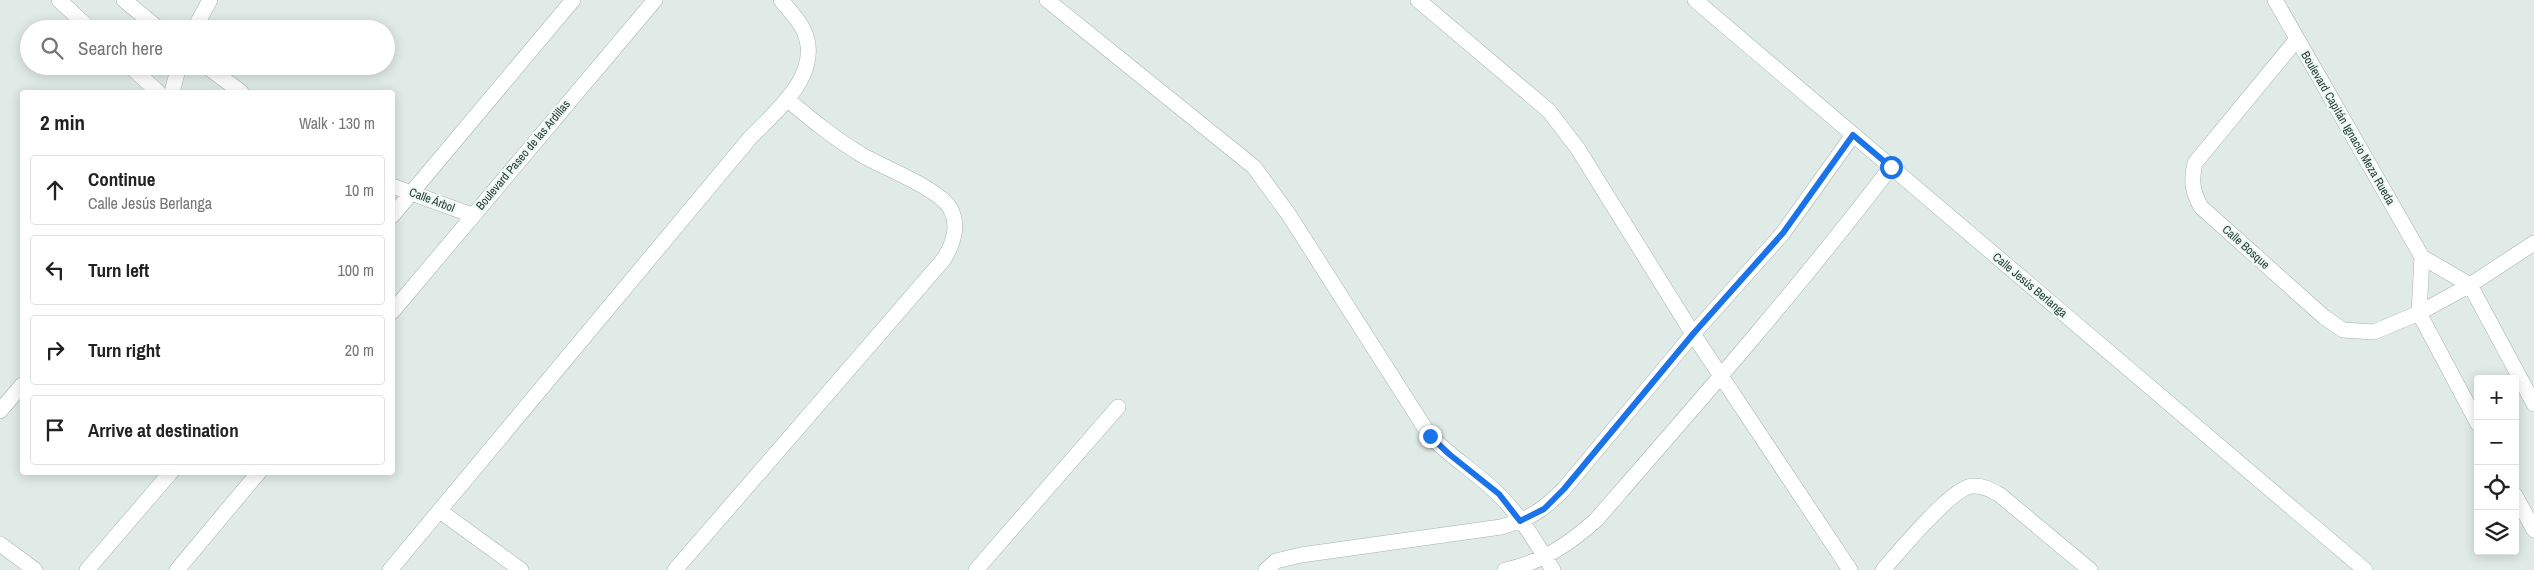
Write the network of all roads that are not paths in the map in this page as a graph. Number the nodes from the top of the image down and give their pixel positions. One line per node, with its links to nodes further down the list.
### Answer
1 (59, 0): 11 (street)
2 (124, 0): 12 (street)
3 (210, 0): 13 (street)
4 (573, 0): 25 (street)
5 (655, 0): 27 (street, Boulevard Paseo de las Ardillas)
6 (782, 0): 21 (street)
7 (1047, 0): 44 (street)
8 (1418, 0): 33 (street)
9 (1695, 0): 22 (street, Calle Jesús Berlanga)
10 (2274, 0): 14 (street, Boulevard Capitán Ignacio Meza Rueda)
11 (80, 20)
12 (148, 20)
13 (199, 20)
14 (2297, 40): 29 (street, Boulevard Capitán Ignacio Meza Rueda); 32 (street, Calle Bosque)
15 (140, 75): 18 (street)
16 (177, 75): 19 (street)
17 (218, 75): 20 (street)
18 (156, 90)
19 (173, 90)
20 (238, 90)
21 (788, 100): 43 (street); 53 (street)
22 (1853, 135): 23 (street, Calle Jesús Berlanga); 33 (street)
23 (1891, 167): 34 (street); 61 (street, Calle Jesús Berlanga)
24 (395, 187): 25 (street, Calle Árbol)
25 (412, 193): 26 (street); 27 (street, Calle Árbol)
26 (395, 213)
27 (472, 215): 31 (street, Boulevard Paseo de las Ardillas)
28 (2534, 243): 30 (street, Calle Bosque)
29 (2422, 257): 30 (street, Boulevard Capitán Ignacio Meza Rueda); 32 (street)
30 (2470, 285): 32 (street, Calle Bosque); 36 (street)
31 (395, 308)
32 (2419, 313): 39 (street)
33 (1693, 334): 34 (street); 44 (street)
34 (1722, 376): 47 (street); 58 (street)
35 (20, 387): 38 (street)
36 (2534, 404)
37 (1118, 407): 54 (street)
38 (0, 411)
39 (2476, 420)
40 (169, 475): 49 (street)
41 (256, 475): 50 (street)
42 (2519, 502): 45 (street)
43 (440, 511): 51 (street); 52 (street)
44 (1520, 521): 47 (street); 55 (street)
45 (2534, 530)
46 (0, 544): 48 (street)
47 (1544, 556): 56 (street); 57 (street)
48 (35, 570)
49 (87, 570)
50 (177, 570)
51 (390, 570)
52 (521, 570)
53 (675, 570)
54 (976, 570)
55 (1266, 570)
56 (1505, 570)
57 (1552, 570)
58 (1850, 570)
59 (1882, 570): 60 (street)
60 (2090, 570)
61 (2365, 570)

